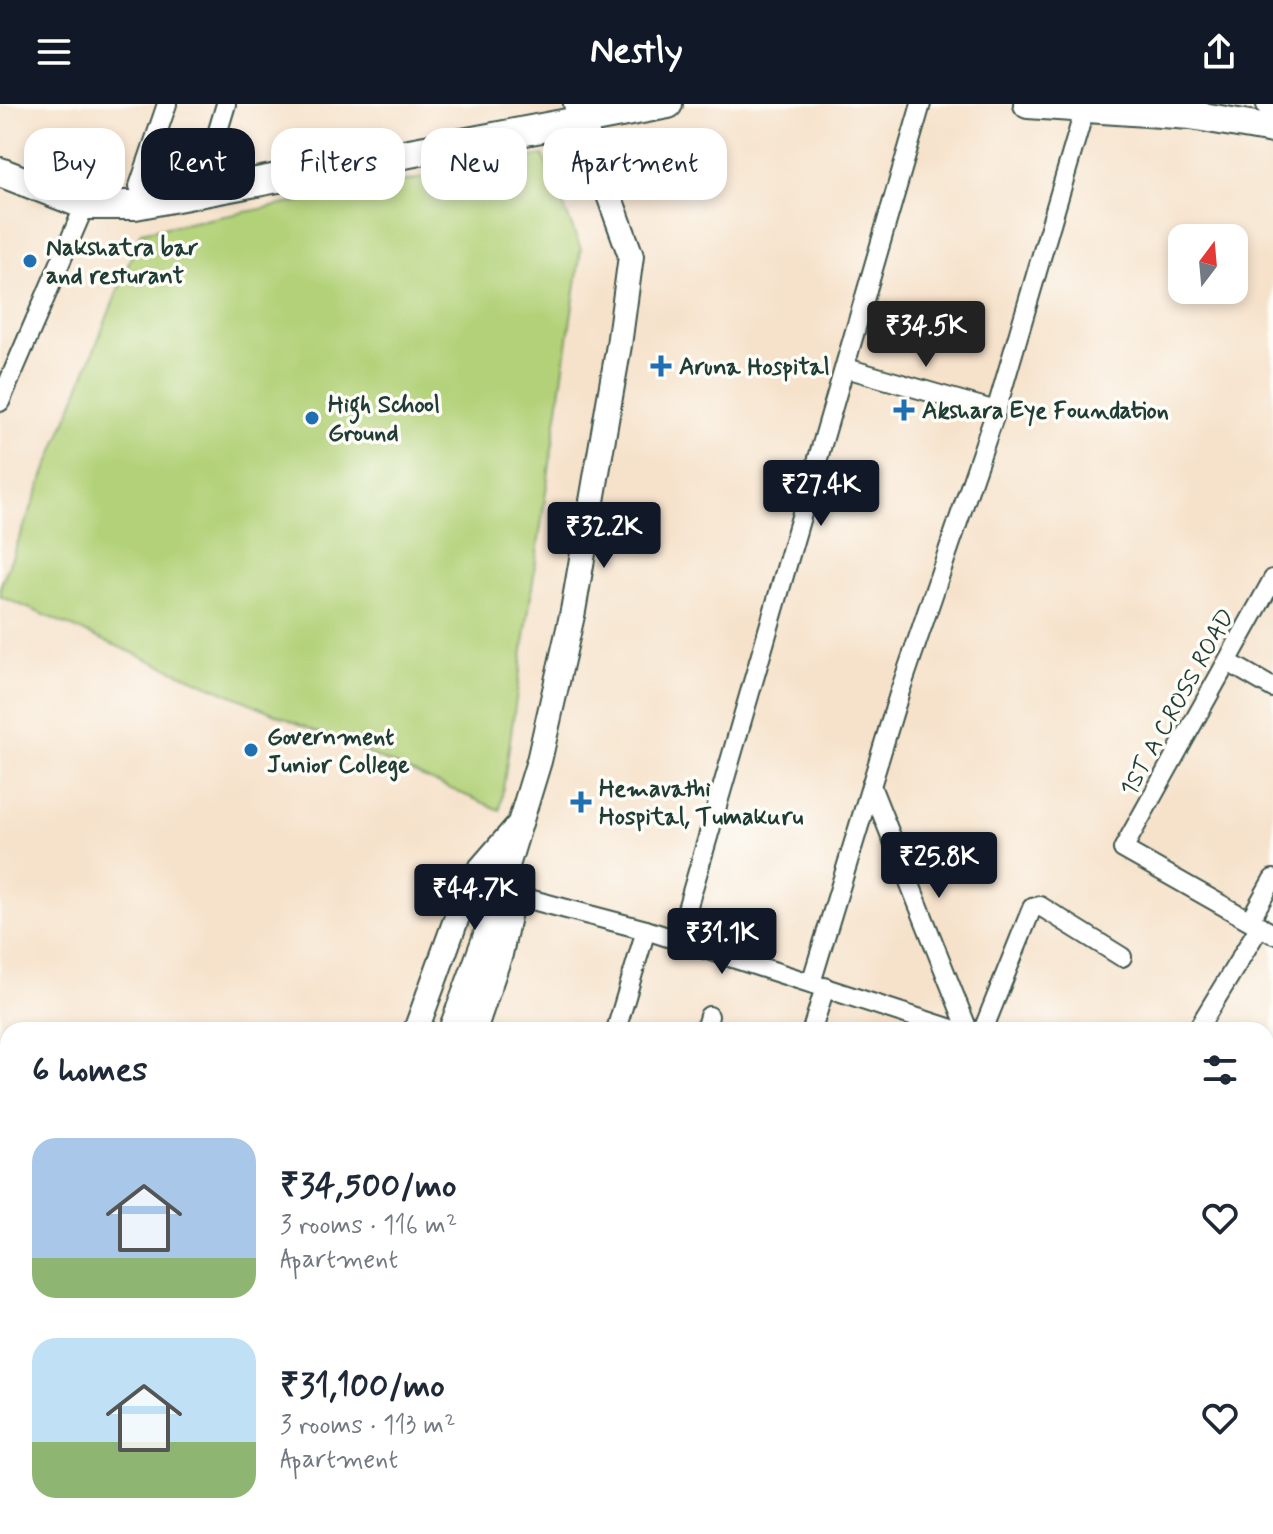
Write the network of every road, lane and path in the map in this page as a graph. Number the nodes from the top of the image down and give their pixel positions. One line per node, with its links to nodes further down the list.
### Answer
1 (167, 104): 13 (street)
2 (226, 104): 8 (street)
3 (668, 104): 6 (main road)
4 (921, 104): 16 (street)
5 (1028, 104): 7 (main road)
6 (579, 108): 11 (main road); 14 (main road); 23 (main road)
7 (1085, 108): 9 (main road); 18 (street)
8 (219, 128)
9 (1273, 129)
10 (0, 158): 13 (main road)
11 (255, 165)
12 (0, 172): 14 (main road)
13 (139, 186)
14 (85, 205): 15 (street)
15 (8, 364): 17 (street)
16 (846, 368): 18 (street); 28 (street)
17 (0, 402)
18 (996, 411): 22 (street)
19 (1273, 579): 20 (street, 1ST A CROSS ROAD)
20 (1228, 662): 21 (street); 26 (street, 1ST A CROSS ROAD)
21 (1273, 688)
22 (871, 786): 30 (street); 37 (street)
23 (520, 823): 25 (main road); 31 (main road)
24 (1273, 879): 26 (street)
25 (507, 893): 27 (street); 32 (main road); 33 (main road)
26 (1261, 926): 39 (street)
27 (646, 930): 28 (street); 34 (street)
28 (678, 940): 30 (street)
29 (1122, 957): 38 (street)
30 (818, 985): 35 (street); 36 (street)
31 (419, 1022)
32 (454, 1022)
33 (477, 1022)
34 (618, 1022)
35 (813, 1022)
36 (901, 1022)
37 (965, 1022)
38 (986, 1022)
39 (1202, 1022)

